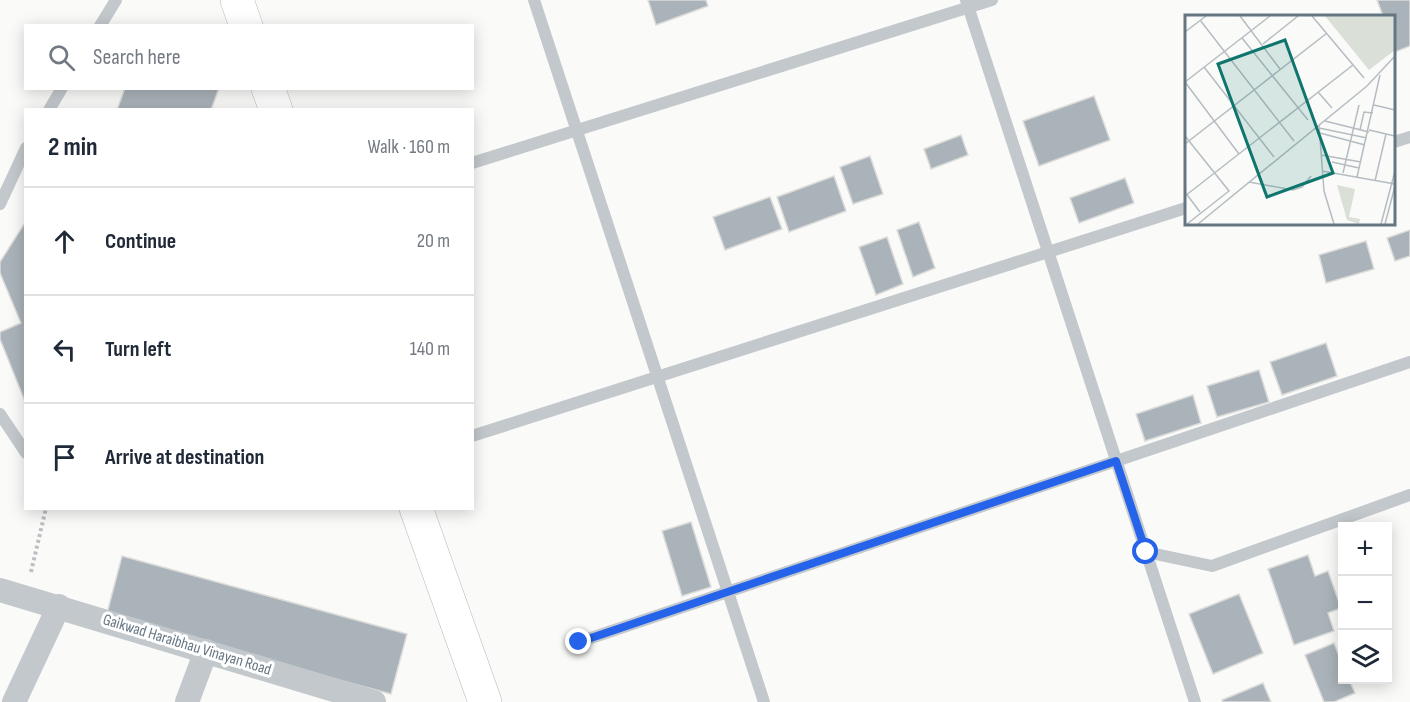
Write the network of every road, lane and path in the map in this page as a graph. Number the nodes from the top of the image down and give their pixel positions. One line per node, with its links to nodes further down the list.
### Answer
1 (116, 0): 6 (lane)
2 (237, 0): 7 (street)
3 (534, 0): 12 (lane)
4 (992, 0): 5 (lane)
5 (967, 4): 12 (lane); 19 (lane)
6 (101, 24)
7 (245, 24)
8 (61, 90): 10 (lane)
9 (269, 90): 11 (street)
10 (50, 108)
11 (275, 108)
12 (577, 131): 16 (lane); 21 (lane)
13 (1410, 137): 14 (lane)
14 (1395, 142)
15 (24, 152): 17 (lane)
16 (474, 162)
17 (0, 204)
18 (1185, 208): 19 (lane)
19 (1048, 252): 21 (lane); 25 (lane)
20 (1410, 362): 25 (lane)
21 (658, 377): 23 (lane); 31 (lane)
22 (0, 414): 24 (lane)
23 (474, 435)
24 (24, 450)
25 (1116, 461): 29 (lane); 31 (lane)
26 (1410, 495): 29 (lane)
27 (46, 510): 32 (path)
28 (417, 510): 39 (street)
29 (1146, 552): 41 (lane)
30 (0, 590): 32 (street, Gaikwad Haraibhau Vinayan Road)
31 (728, 592): 34 (lane); 40 (lane)
32 (26, 597): 33 (street, Gaikwad Haraibhau Vinayan Road)
33 (58, 606): 35 (street, Gaikwad Haraibhau Vinayan Road); 36 (street)
34 (579, 642)
35 (206, 651): 37 (street); 38 (street, Gaikwad Haraibhau Vinayan Road)
36 (14, 702)
37 (187, 702)
38 (374, 702)
39 (485, 702)
40 (764, 702)
41 (1195, 702)

